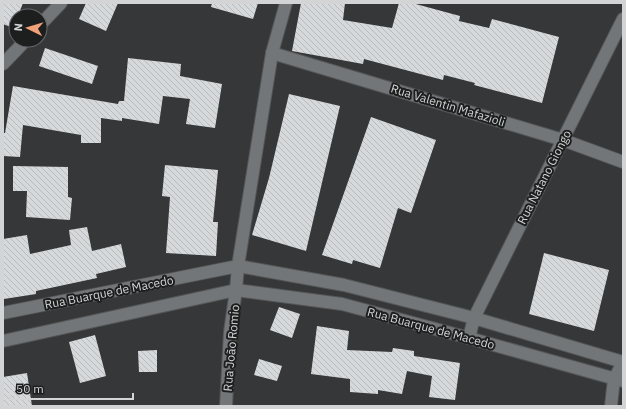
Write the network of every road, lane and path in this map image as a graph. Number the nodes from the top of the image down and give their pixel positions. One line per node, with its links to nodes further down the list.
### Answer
1 (61, 3): 3 (main road)
2 (286, 3): 6 (main road)
3 (48, 17)
4 (623, 19): 8 (main road, Rua Natano Giongo)
5 (18, 48): 7 (main road)
6 (272, 53): 8 (main road, Rua Valentin Mafazioli); 10 (main road)
7 (3, 64)
8 (563, 140): 9 (main road, Rua Valentin Mafazioli); 15 (main road, Rua Natano Giongo)
9 (623, 162)
10 (238, 266): 11 (main road, Rua Buarque de Macedo); 12 (main road); 14 (main road, Rua Buarque de Macedo)
11 (344, 285): 13 (main road); 15 (main road, Rua Buarque de Macedo)
12 (236, 290): 13 (main road, Rua Buarque de Macedo); 17 (main road, Rua Buarque de Macedo); 20 (main road, Rua João Romio)
13 (342, 304): 16 (main road, Rua Buarque de Macedo)
14 (3, 313)
15 (474, 318): 16 (main road, Rua Natano Giongo); 18 (main road, Rua Buarque de Macedo)
16 (469, 338): 19 (main road, Rua Buarque de Macedo)
17 (3, 341)
18 (623, 362): 19 (main road)
19 (619, 380): 21 (main road)
20 (226, 406)
21 (612, 406)

